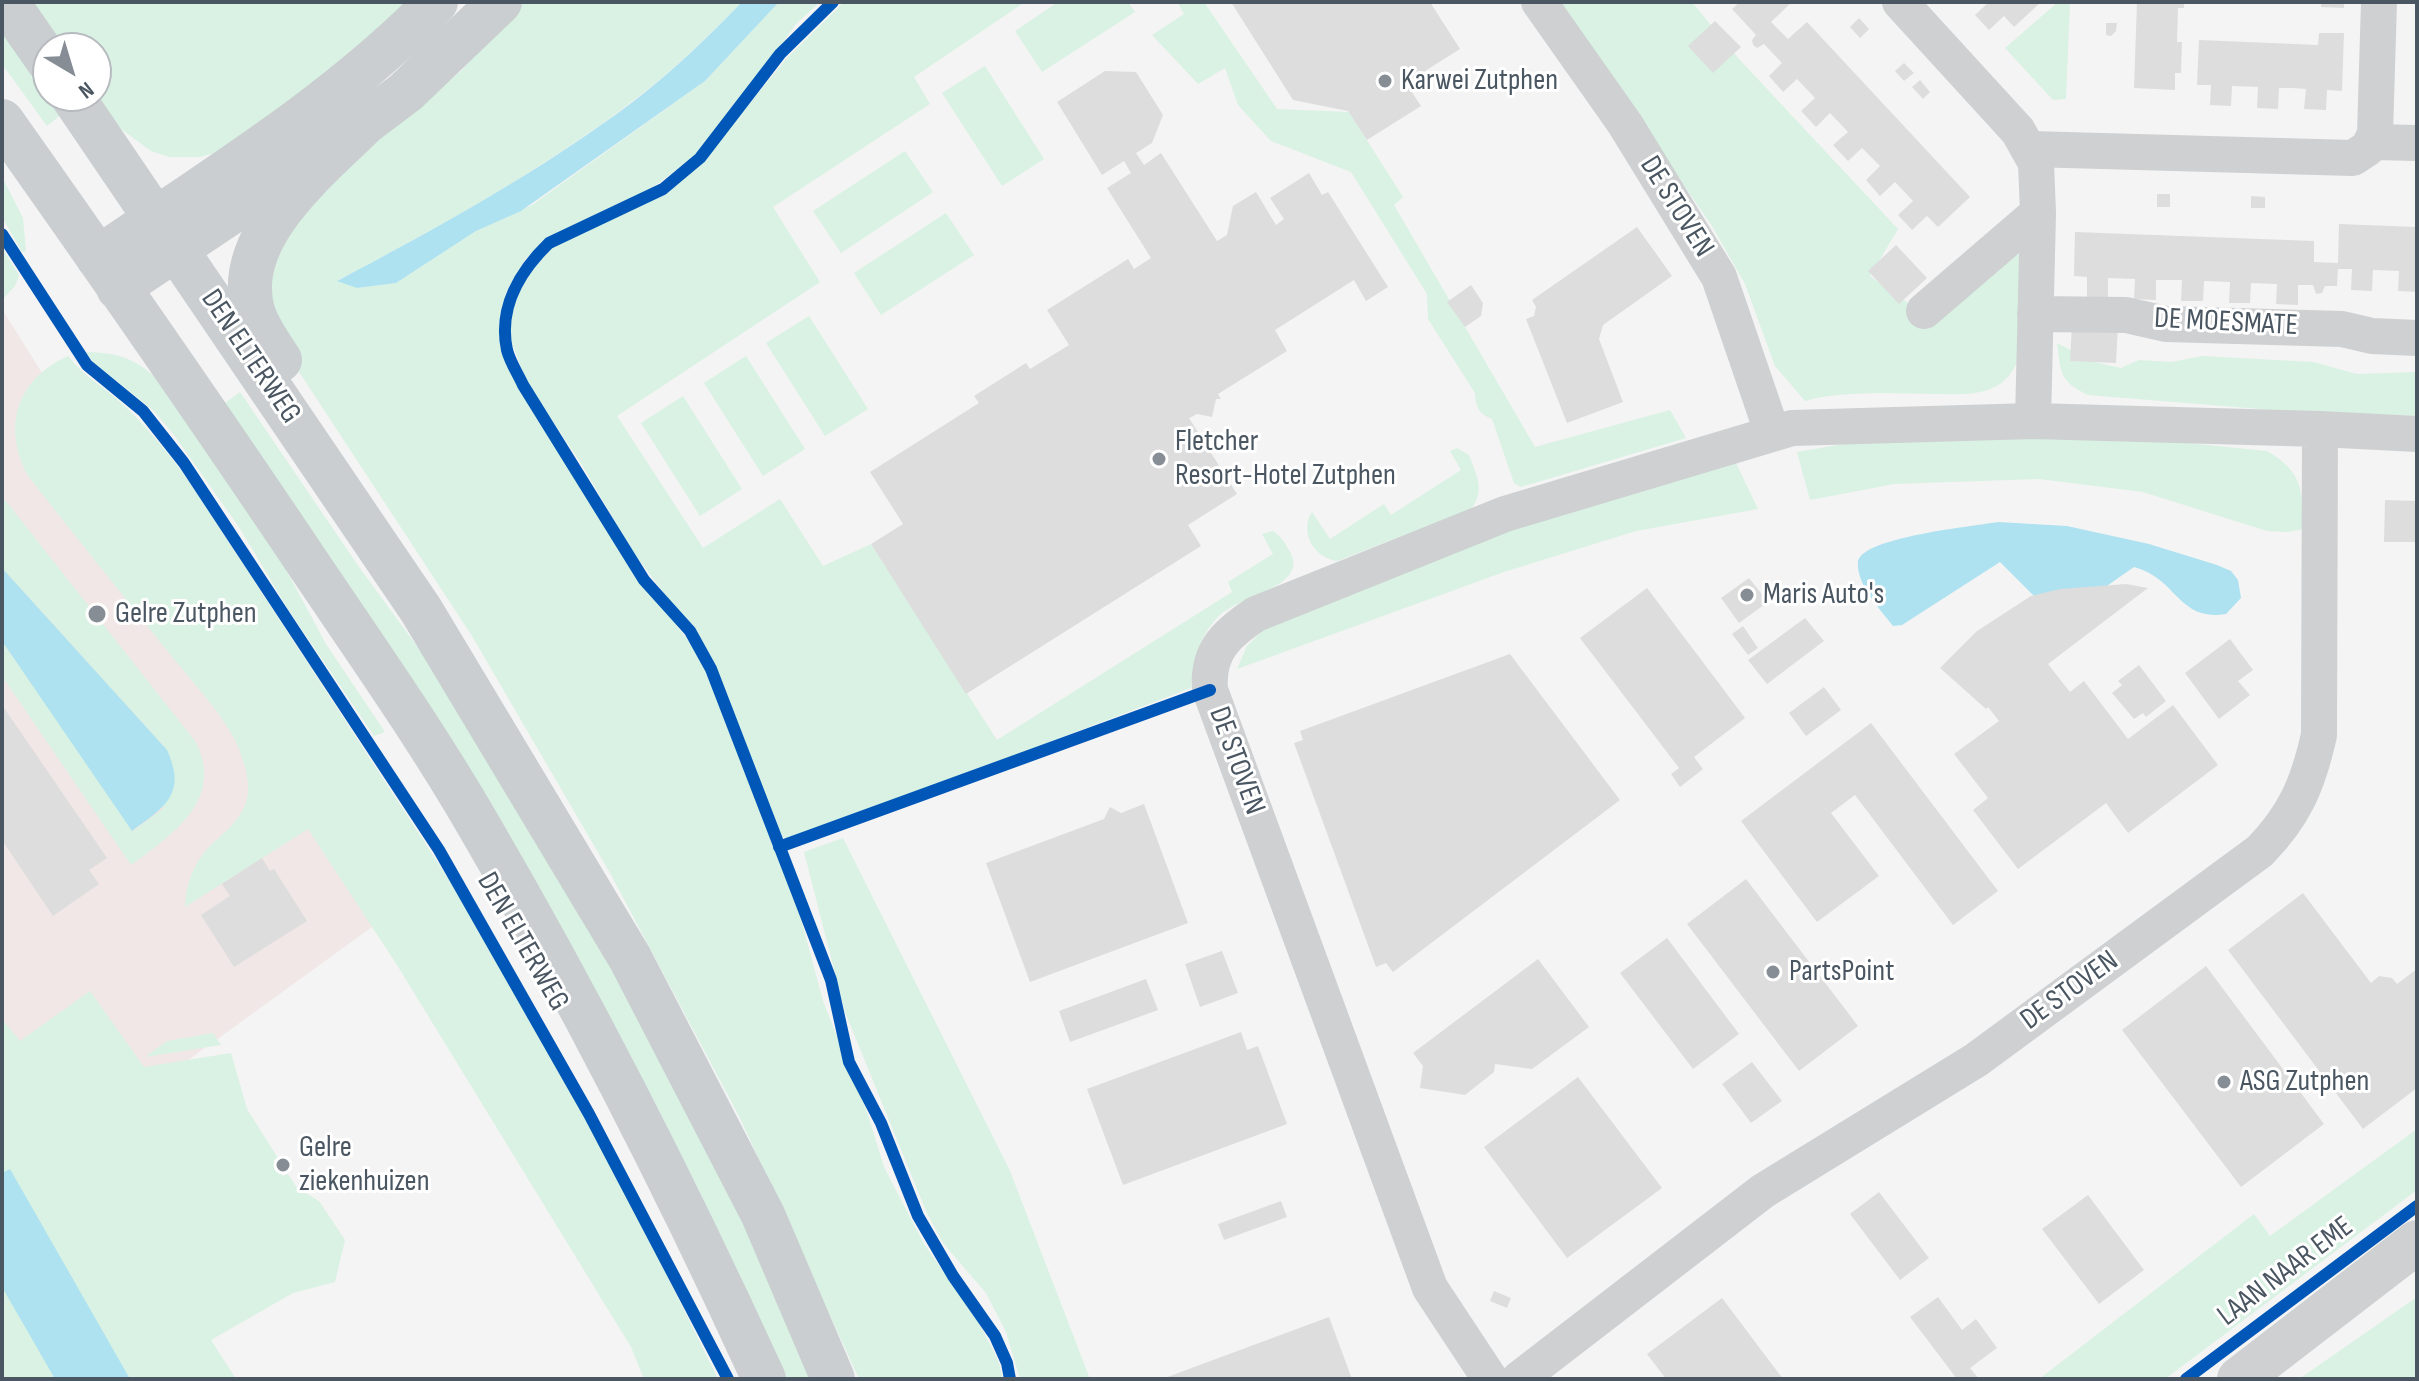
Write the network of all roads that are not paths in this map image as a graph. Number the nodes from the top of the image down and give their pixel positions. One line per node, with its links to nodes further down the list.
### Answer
1 (7, 2): 7 (main road)
2 (436, 2): 12 (main road)
3 (500, 2): 11 (main road)
4 (1539, 2): 24 (street, DE STOVEN)
5 (1900, 2): 15 (street)
6 (2379, 2): 13 (street)
7 (32, 38)
8 (83, 112): 17 (main road, DEN ELTERWEG)
9 (87, 112): 12 (main road)
10 (2, 121): 18 (main road, DEN ELTERWEG)
11 (365, 123): 17 (main road); 26 (main road)
12 (272, 139): 17 (main road)
13 (2373, 142): 14 (street); 15 (street)
14 (2417, 143)
15 (2030, 149): 16 (street)
16 (2038, 213): 19 (street); 20 (street)
17 (165, 234): 18 (main road); 26 (main road, DEN ELTERWEG)
18 (108, 273): 30 (main road, DEN ELTERWEG)
19 (1924, 311)
20 (2035, 314): 21 (street, DE MOESMATE); 22 (street)
21 (2417, 338)
22 (2033, 421): 23 (street, DE STOVEN); 24 (street, DE STOVEN)
23 (2320, 429): 25 (street, DE STOVEN); 33 (street, DE STOVEN)
24 (1772, 432): 32 (street, DE STOVEN)
25 (2417, 434)
26 (630, 958): 31 (main road, DEN ELTERWEG)
27 (2417, 1242): 29 (street, LAAN NAAR EME)
28 (2417, 1268): 29 (street, LAAN NAAR EME)
29 (2286, 1343): 34 (street, LAAN NAAR EME)
30 (764, 1379)
31 (833, 1379)
32 (1490, 1379)
33 (1519, 1379)
34 (2239, 1379)

